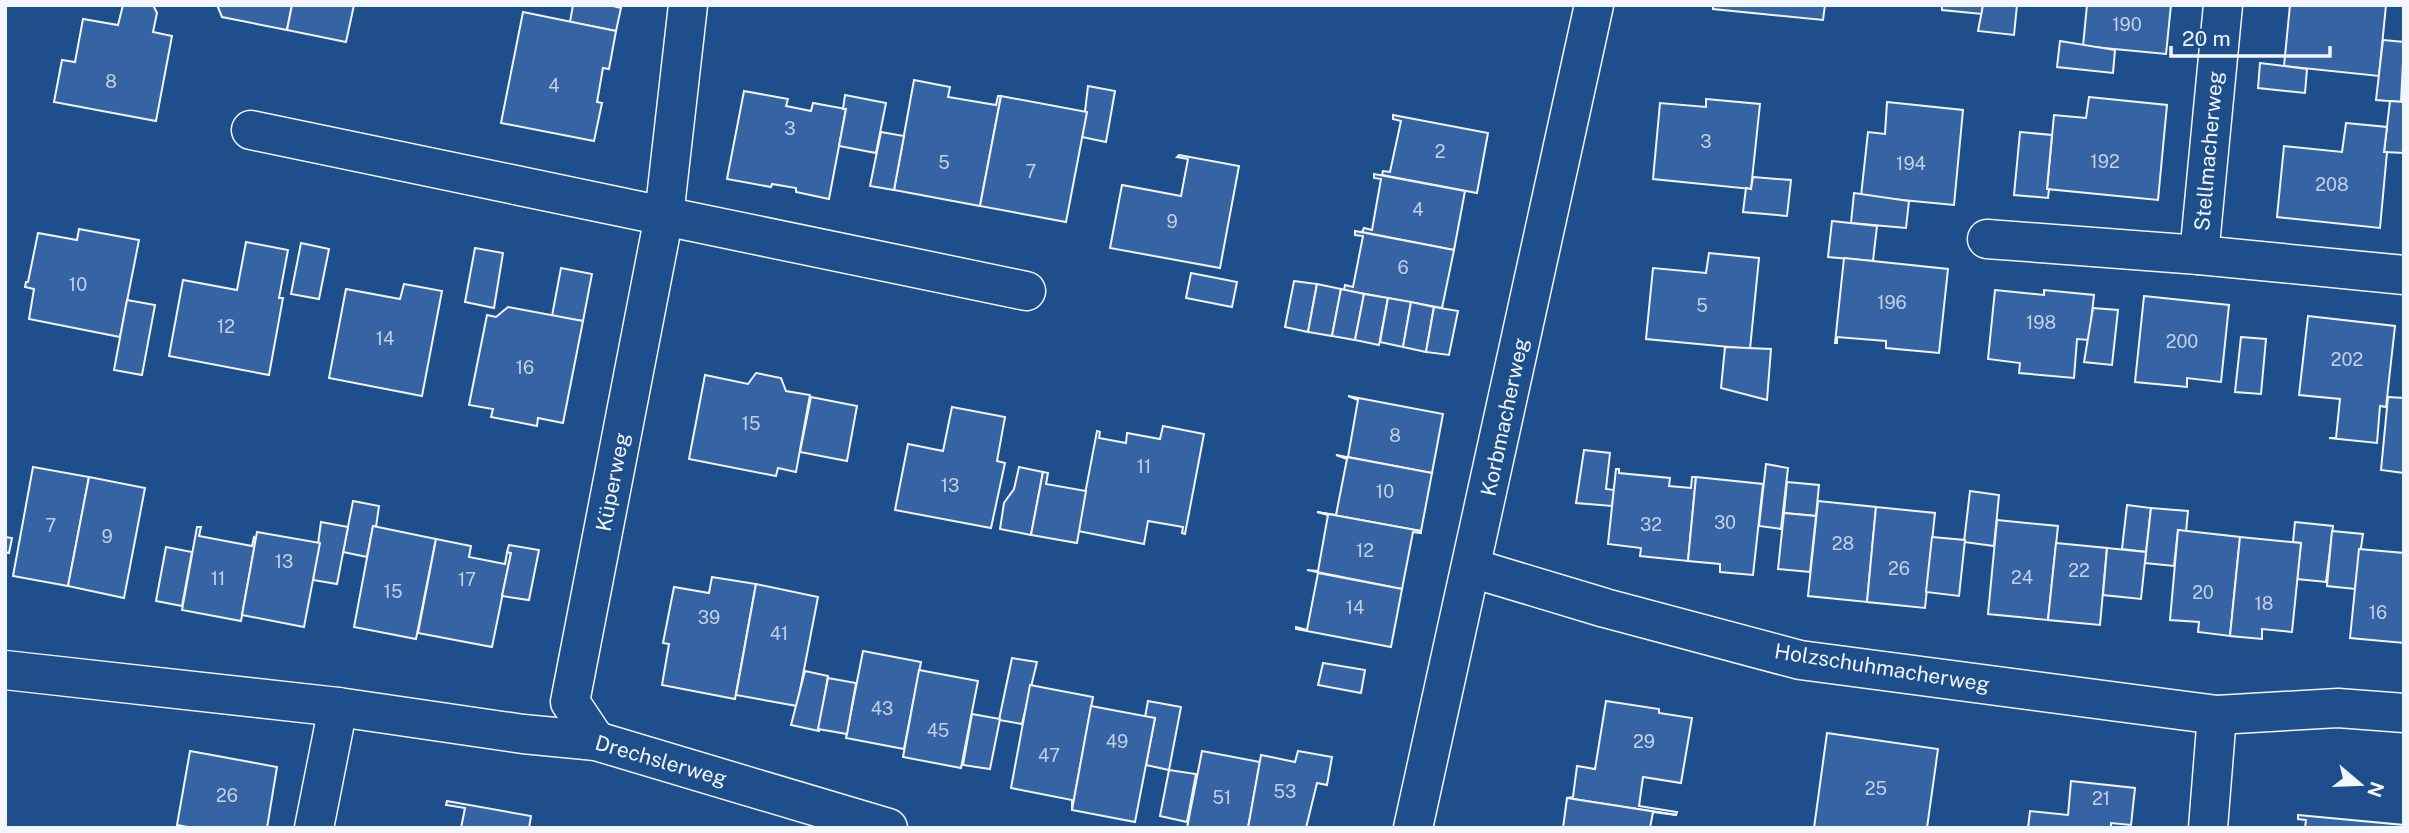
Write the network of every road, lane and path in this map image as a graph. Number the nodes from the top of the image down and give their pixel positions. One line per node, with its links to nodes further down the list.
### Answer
1 (688, 5): 5 (street, Küperweg)
2 (1594, 5): 10 (street, Korbmacherweg)
3 (2223, 5): 7 (street, Stellmacherweg)
4 (251, 130): 5 (street)
5 (664, 216): 9 (street); 15 (street, Küperweg)
6 (1987, 239): 7 (street, Stellmacherweg)
7 (2199, 255): 8 (street, Stellmacherweg)
8 (2404, 275)
9 (1026, 291)
10 (1472, 568): 14 (street, Holzschuhmacherweg); 18 (street, Korbmacherweg)
11 (5, 670): 12 (street, Drechslerweg)
12 (338, 707): 15 (street, Drechslerweg); 17 (street)
13 (2404, 713): 14 (street, Holzschuhmacherweg)
14 (2217, 715): 19 (street)
15 (596, 741): 16 (street, Drechslerweg)
16 (866, 824)
17 (314, 828)
18 (1413, 828)
19 (2208, 828)

